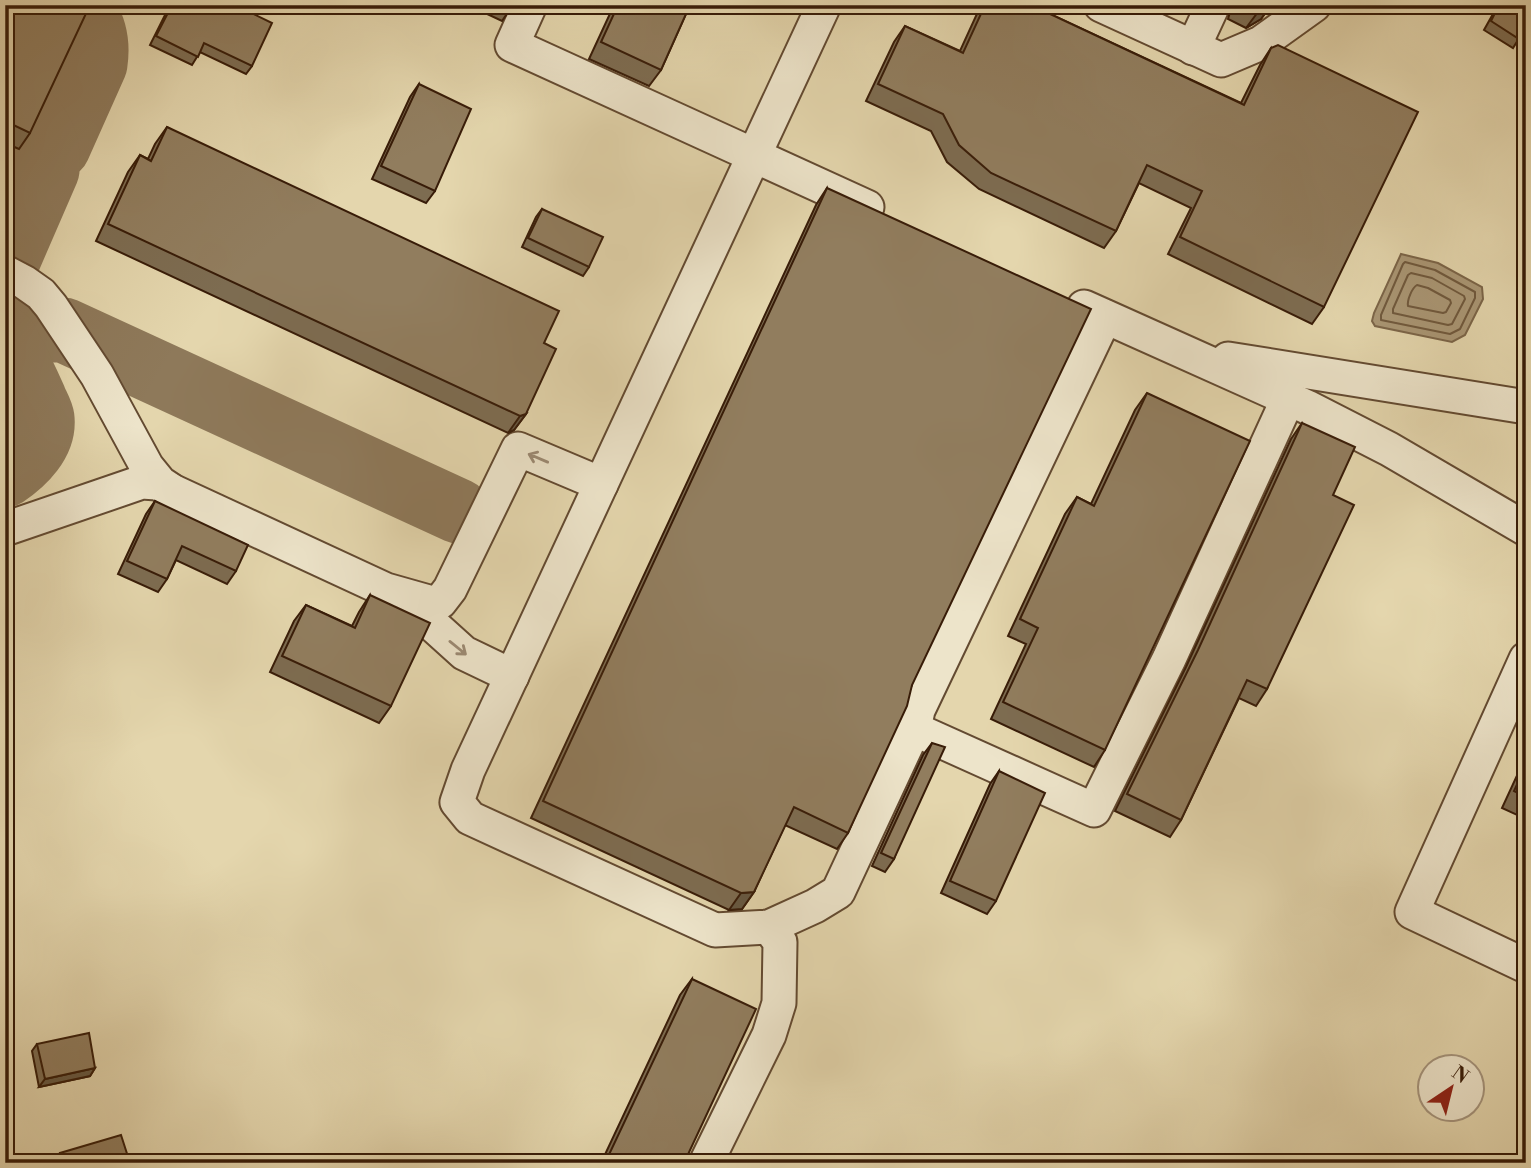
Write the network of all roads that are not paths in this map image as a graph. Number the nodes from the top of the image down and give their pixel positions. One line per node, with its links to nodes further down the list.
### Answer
1 (530, 5): 7 (lane)
2 (824, 5): 7 (lane)
3 (1101, 5): 6 (lane)
4 (1213, 5): 6 (lane)
5 (1314, 5): 6 (lane)
6 (1193, 48)
7 (754, 155): 8 (lane); 15 (lane)
8 (890, 218)
9 (5, 272): 16 (lane)
10 (1058, 295): 11 (lane)
11 (1105, 317): 12 (lane); 22 (lane)
12 (1183, 352): 13 (lane); 14 (lane)
13 (1288, 399): 18 (lane); 22 (lane)
14 (1526, 407)
15 (601, 484): 19 (lane, one-way to 19); 21 (lane)
16 (172, 491): 17 (lane); 19 (lane)
17 (5, 529)
18 (1526, 529)
19 (386, 590): 21 (lane, one-way to 21)
20 (1526, 659): 24 (lane)
21 (512, 676): 23 (lane)
22 (914, 729): 23 (lane)
23 (769, 927): 25 (lane)
24 (1526, 966)
25 (706, 1163)

